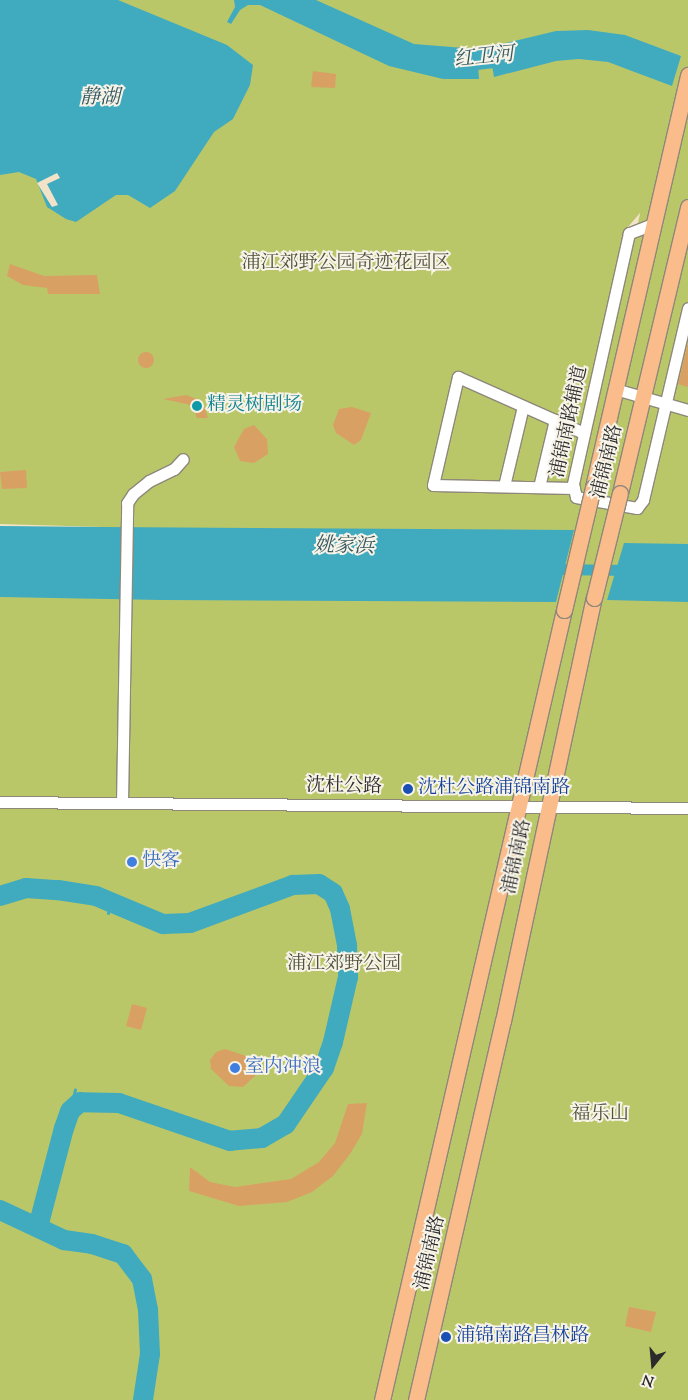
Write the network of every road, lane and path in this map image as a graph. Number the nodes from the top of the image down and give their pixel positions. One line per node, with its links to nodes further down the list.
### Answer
1 (688, 75): 3 (main road, 浦锦南路)
2 (688, 207): 4 (main road, 浦锦南路)
3 (653, 224): 6 (main road, 浦锦南路); 12 (street, 浦锦南路辅道)
4 (686, 227): 7 (main road, 浦锦南路)
5 (688, 308): 8 (street, 浦锦南路辅道)
6 (615, 389): 7 (street); 19 (main road, 浦锦南路, bridge)
7 (644, 398): 8 (street); 20 (main road, 浦锦南路, bridge)
8 (666, 404): 10 (street); 16 (street, 浦锦南路辅道)
9 (523, 406): 11 (street); 14 (street); 14 (street)
10 (688, 410)
11 (555, 420): 12 (street); 15 (street)
12 (584, 433): 16 (street, 浦锦南路辅道)
13 (183, 459): 18 (street)
14 (504, 486): 15 (street)
15 (540, 487): 16 (street)
16 (574, 488)
17 (0, 802): 18 (street, 沈杜公路)
18 (122, 803): 19 (street, 沈杜公路)
19 (520, 806): 20 (street, 沈杜公路); 22 (main road, 浦锦南路)
20 (549, 807): 21 (street, 沈杜公路); 23 (main road, 浦锦南路)
21 (688, 808)
22 (382, 1400)
23 (416, 1400)

